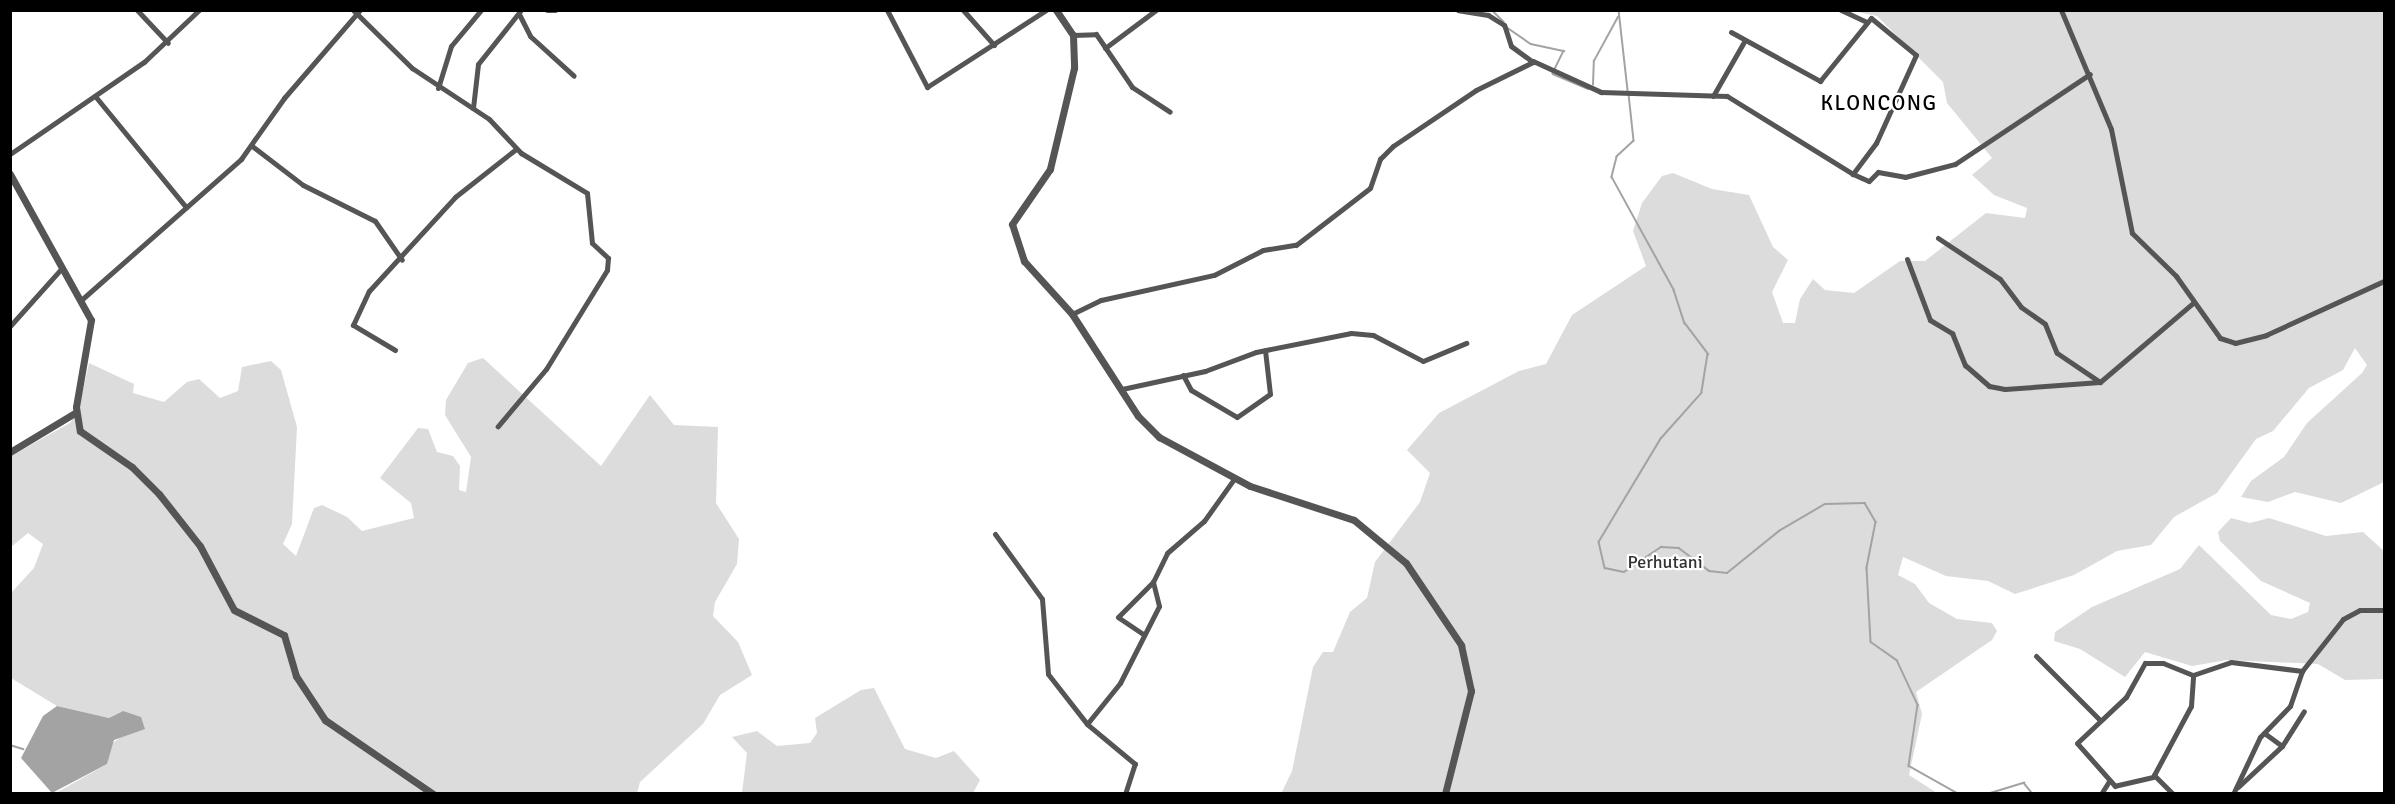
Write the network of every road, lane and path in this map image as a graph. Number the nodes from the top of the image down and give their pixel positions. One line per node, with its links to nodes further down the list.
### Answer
1 (137, 10): 20 (street)
2 (199, 10): 20 (street)
3 (481, 10): 26 (street)
4 (547, 10): 5 (street)
5 (555, 10)
6 (887, 10): 21 (street)
7 (963, 10): 21 (street)
8 (1046, 10): 21 (street)
9 (1056, 10): 18 (street)
10 (1156, 10): 22 (street)
11 (1458, 10): 23 (street)
12 (1841, 10): 16 (street)
13 (2061, 10): 24 (street)
14 (357, 12): 26 (street); 31 (street)
15 (520, 12): 25 (street); 29 (street)
16 (1865, 21): 19 (street); 35 (street)
17 (1731, 32): 19 (street)
18 (1073, 35): 22 (street); 44 (street)
19 (1745, 40): 28 (street)
20 (168, 43): 27 (street)
21 (994, 45)
22 (1105, 48): 30 (street)
23 (1533, 61): 28 (street); 44 (street)
24 (2090, 74): 35 (street); 43 (street)
25 (574, 75)
26 (438, 88): 29 (street)
27 (95, 96): 33 (street); 36 (street)
28 (1713, 96): 35 (street)
29 (472, 108): 32 (street)
30 (1170, 112)
31 (252, 146): 36 (street); 39 (street)
32 (516, 149): 39 (street); 53 (street)
33 (10, 154)
34 (10, 174): 40 (street)
35 (1853, 174)
36 (186, 207): 42 (street)
37 (1938, 238): 50 (street)
38 (1907, 259): 50 (street)
39 (402, 260): 47 (street)
40 (60, 270): 42 (street); 45 (street)
41 (2385, 281): 43 (street)
42 (80, 301): 52 (street)
43 (2194, 302): 50 (street)
44 (1072, 314): 51 (street)
45 (10, 326)
46 (1466, 344): 48 (street)
47 (395, 350)
48 (1265, 350): 49 (street); 49 (street)
49 (1183, 375): 51 (street)
50 (2100, 382)
51 (1122, 389): 55 (street)
52 (75, 412): 54 (street); 71 (street)
53 (498, 426)
54 (10, 452)
55 (1234, 479): 57 (street); 73 (street)
56 (995, 534): 65 (street)
57 (1153, 582): 59 (street); 59 (street)
58 (2385, 610): 61 (street)
59 (1143, 634): 65 (street)
60 (2036, 656): 64 (street)
61 (2302, 671): 62 (street); 66 (street)
62 (2193, 675): 64 (street); 68 (street)
63 (2304, 711): 67 (street)
64 (2099, 719): 69 (street)
65 (1087, 724): 72 (street)
66 (2264, 733): 67 (street); 70 (street)
67 (2282, 746): 70 (street)
68 (2153, 777): 69 (street); 75 (street)
69 (2109, 781): 74 (street)
70 (2235, 791)
71 (433, 794)
72 (1125, 794)
73 (1445, 794)
74 (2101, 794)
75 (2173, 794)

